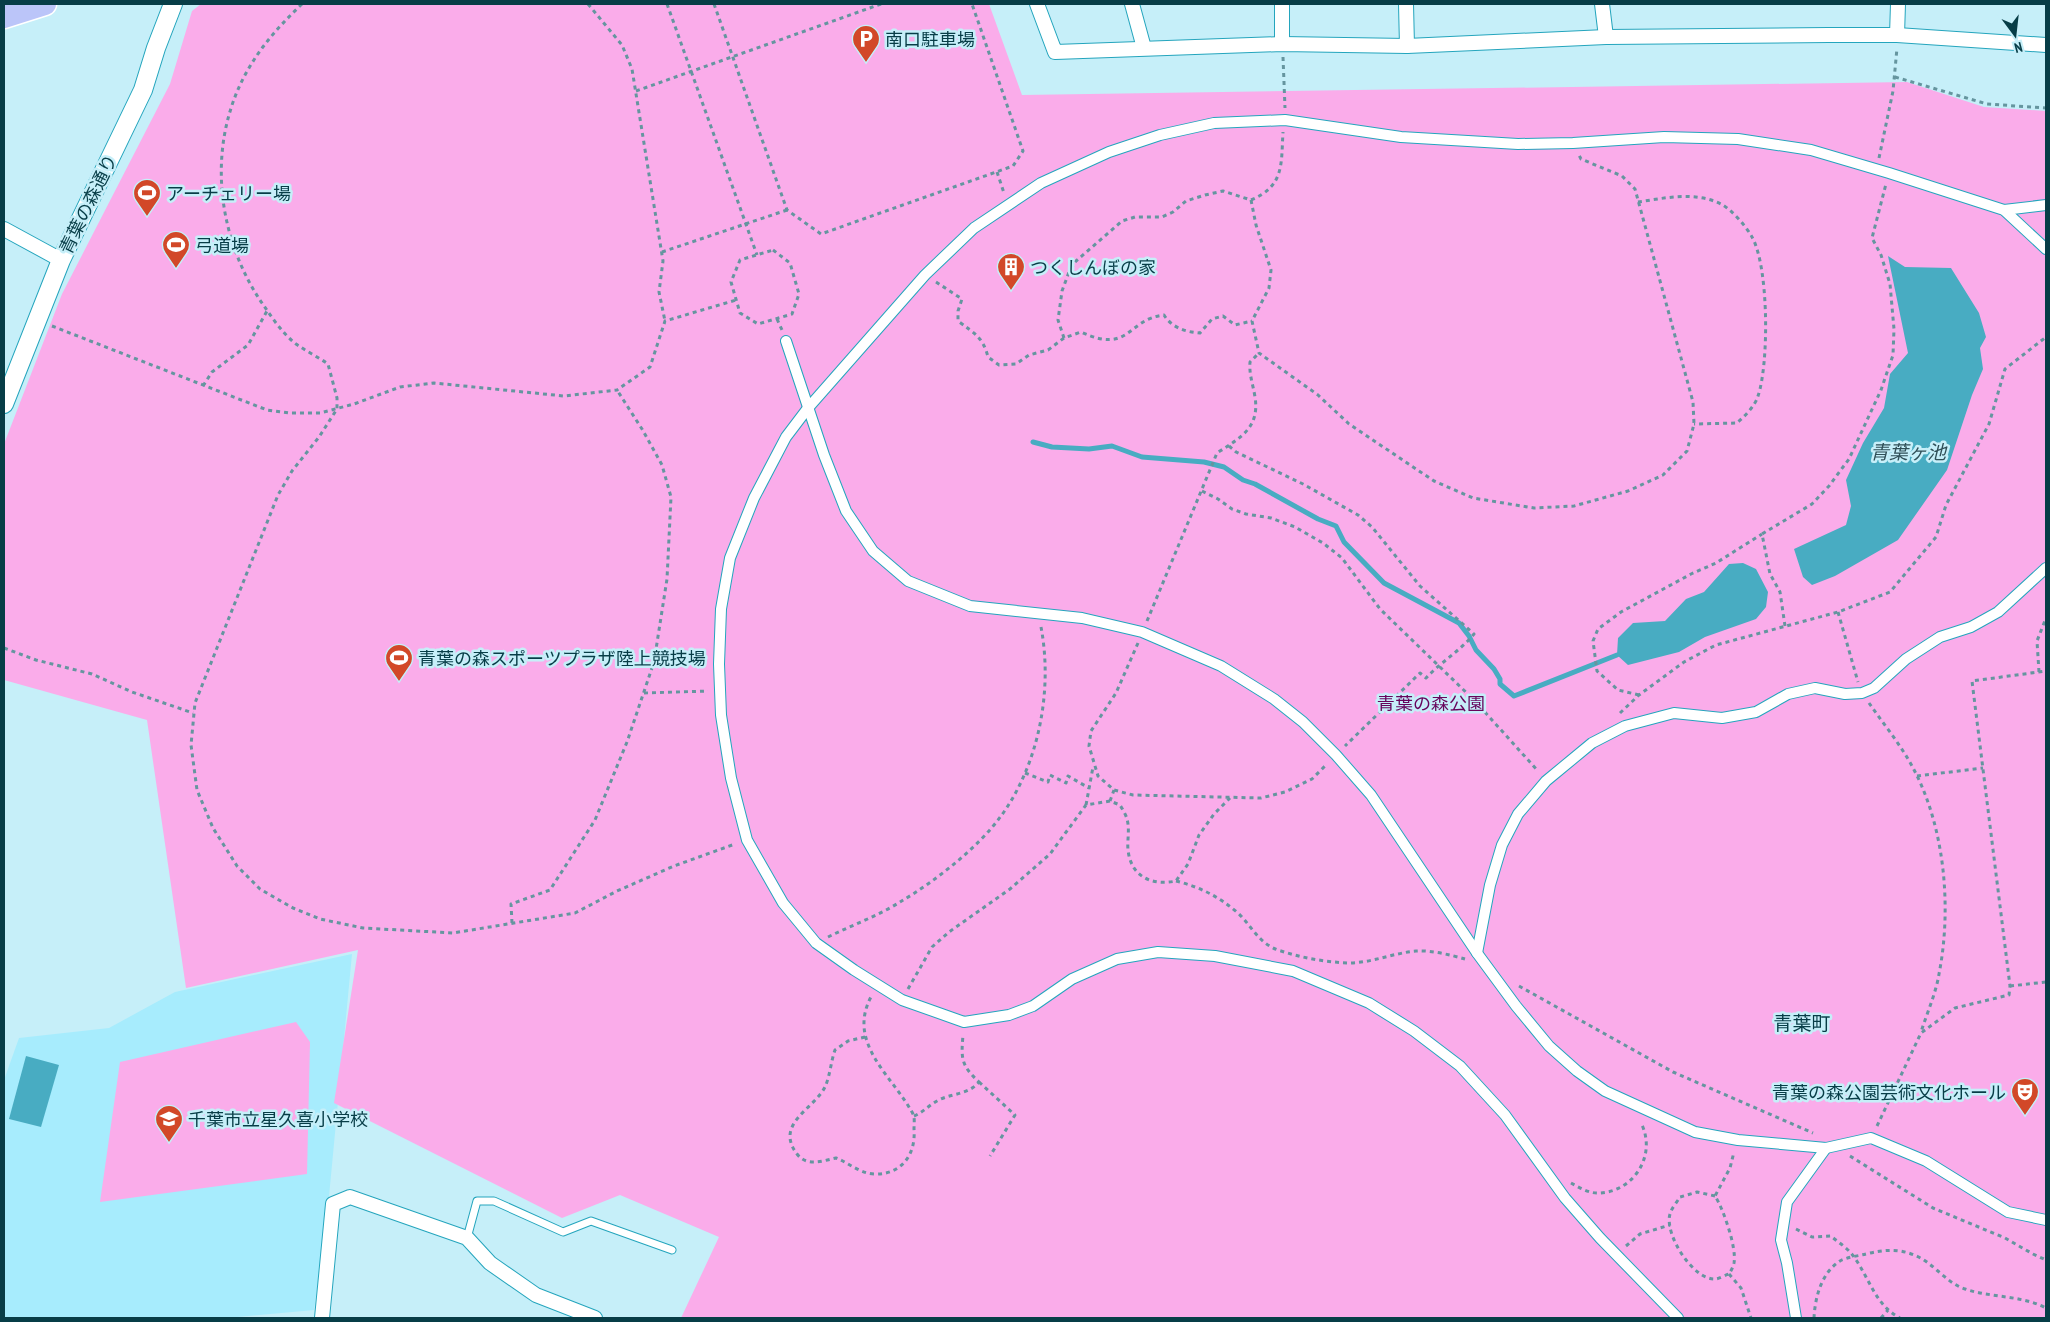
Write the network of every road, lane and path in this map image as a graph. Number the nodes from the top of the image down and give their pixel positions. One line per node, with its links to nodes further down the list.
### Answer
1 (173, 4): 43 (street, 青葉の森通り)
2 (302, 4): 46 (path)
3 (588, 4): 25 (path)
4 (667, 4): 23 (path)
5 (714, 4): 22 (path)
6 (881, 4): 22 (path)
7 (972, 4): 30 (path)
8 (1037, 4): 21 (street)
9 (1132, 4): 21 (street)
10 (1282, 4): 18 (street)
11 (1406, 4): 19 (street)
12 (1602, 4): 17 (street)
13 (1898, 4): 16 (street)
14 (39, 5): 15 (main road)
15 (4, 17)
16 (1897, 35): 17 (street); 20 (street); 24 (path)
17 (1606, 37): 19 (street)
18 (1282, 44): 19 (street); 21 (street); 27 (path)
19 (1406, 46)
20 (2046, 46)
21 (1144, 48)
22 (733, 56): 23 (path); 36 (path)
23 (691, 71): 25 (path); 38 (path)
24 (1895, 77): 26 (path); 29 (path)
25 (636, 91): 41 (path)
26 (2046, 108)
27 (1284, 120): 28 (street); 32 (path); 34 (street)
28 (1573, 144): 29 (street); 33 (path)
29 (1877, 169): 31 (street)
30 (997, 172): 34 (path); 36 (path)
31 (1889, 172): 37 (street); 62 (path)
32 (1251, 200): 48 (path); 51 (path)
33 (1638, 202): 59 (path); 59 (path)
34 (1008, 205): 44 (street)
35 (2046, 205): 37 (street)
36 (787, 210): 38 (path)
37 (2004, 210): 40 (street)
38 (746, 224): 41 (path); 42 (path)
39 (4, 229): 43 (street)
40 (2046, 249)
41 (662, 252): 47 (path)
42 (757, 255): 45 (path); 45 (path)
43 (61, 260): 56 (street, 青葉の森通り)
44 (926, 275): 51 (path); 57 (street)
45 (736, 300): 47 (path)
46 (267, 310): 54 (path); 58 (path)
47 (665, 321): 55 (path)
48 (1252, 321): 51 (path); 53 (path)
49 (49, 325): 54 (path)
50 (2046, 337): 64 (path)
51 (1064, 338)
52 (786, 341): 57 (street)
53 (1259, 353): 59 (path); 60 (path)
54 (203, 386): 58 (path)
55 (617, 390): 58 (path); 74 (path)
56 (4, 404)
57 (808, 408): 65 (street); 73 (street)
58 (337, 409): 77 (path)
59 (1694, 424)
60 (1229, 446): 61 (path); 70 (path)
61 (1202, 491): 68 (path); 70 (path)
62 (1762, 534): 67 (path); 76 (path)
63 (2046, 568): 75 (street)
64 (1838, 612): 67 (path); 75 (path)
65 (1038, 614): 68 (street); 82 (path)
66 (2046, 618): 72 (path)
67 (1785, 626): 76 (path)
68 (1142, 632): 79 (street); 80 (path)
69 (4, 648): 77 (path)
70 (1438, 665): 79 (path); 84 (path)
71 (2046, 671): 72 (path)
72 (2039, 672): 81 (path)
73 (720, 691): 74 (path); 90 (street)
74 (644, 693): 92 (path)
75 (1862, 693): 83 (path); 84 (street)
76 (1639, 695): 78 (path)
77 (193, 713): 92 (path)
78 (1614, 718)
79 (1336, 754): 87 (path); 94 (street)
80 (1094, 766): 85 (path); 86 (path)
81 (1983, 768): 83 (path); 98 (path)
82 (1025, 773): 85 (path); 93 (path)
83 (1917, 776): 101 (path)
84 (1546, 781): 94 (street)
85 (1089, 788): 89 (path)
86 (1114, 790): 87 (path); 88 (path)
87 (1231, 798): 91 (path)
88 (1110, 801): 89 (path); 91 (path)
89 (1086, 805): 99 (path)
90 (747, 840): 92 (path); 93 (street)
91 (1176, 881): 95 (path)
92 (512, 923)
93 (816, 942): 97 (street)
94 (1477, 953): 95 (street)
95 (1489, 969): 107 (street); 108 (path)
96 (2046, 982): 98 (path)
97 (877, 986): 99 (street); 102 (path)
98 (2010, 986): 101 (path)
99 (902, 1000): 100 (street)
100 (964, 1022): 103 (path); 110 (street)
101 (1921, 1033): 106 (path)
102 (865, 1038): 104 (path); 104 (path)
103 (979, 1082): 104 (path); 109 (path)
104 (914, 1116)
105 (1636, 1118): 110 (path)
106 (1871, 1138): 108 (street); 112 (street)
107 (1738, 1140): 108 (street); 111 (path)
108 (1831, 1147): 113 (street); 119 (path)
109 (990, 1156)
110 (1549, 1174): 118 (street)
111 (1715, 1196): 114 (path); 120 (path)
112 (2046, 1220)
113 (1784, 1223): 117 (path); 127 (street)
114 (1670, 1226): 118 (path); 120 (path)
115 (467, 1238): 116 (lane); 123 (street); 124 (street)
116 (672, 1250)
117 (1855, 1257): 121 (path); 122 (path); 128 (path)
118 (1619, 1258): 125 (street)
119 (2046, 1260)
120 (1729, 1274): 126 (path)
121 (2046, 1308)
122 (1888, 1310): 129 (path); 130 (path)
123 (322, 1318)
124 (595, 1318)
125 (1678, 1318)
126 (1751, 1318)
127 (1796, 1318)
128 (1814, 1318)
129 (1881, 1318)
130 (1900, 1318)

